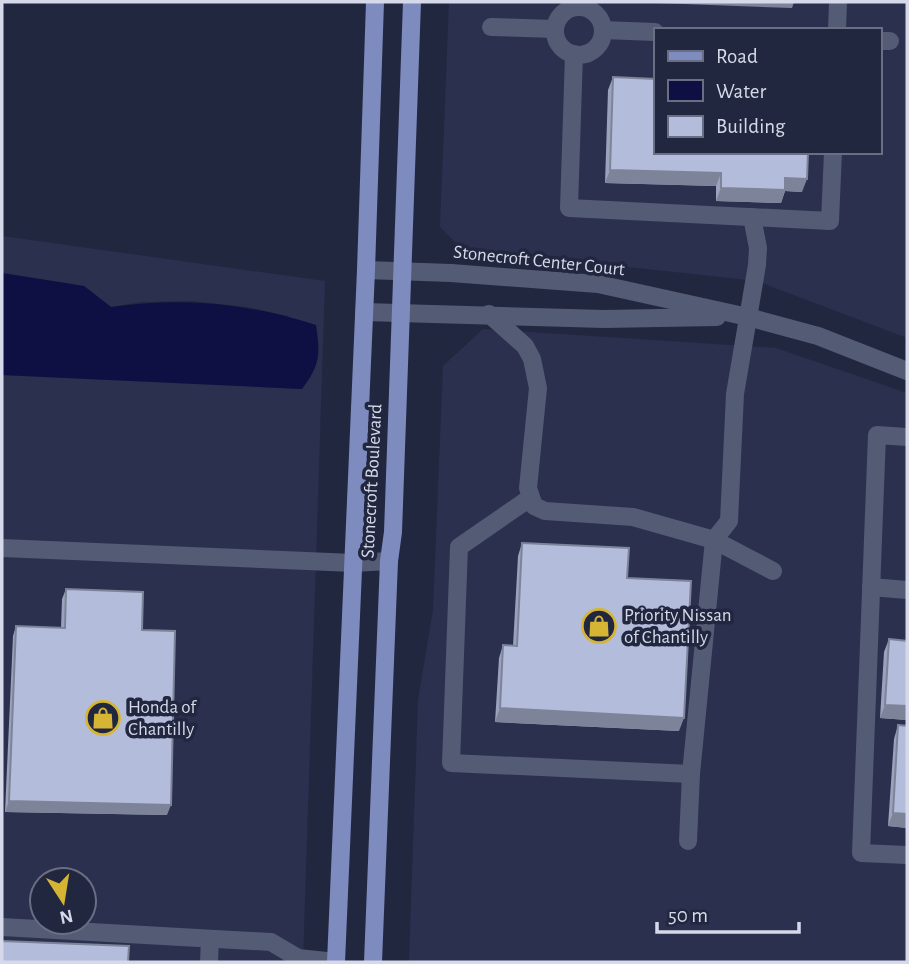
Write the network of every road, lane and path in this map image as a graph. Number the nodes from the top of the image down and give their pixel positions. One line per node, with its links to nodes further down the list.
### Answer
1 (375, 2): 13 (main road, Stonecroft Boulevard)
2 (412, 2): 14 (main road, Stonecroft Boulevard)
3 (838, 2): 6 (street)
4 (579, 4): 7 (street); 8 (street)
5 (491, 27): 7 (street)
6 (837, 28)
7 (555, 29): 10 (street)
8 (603, 30): 9 (street); 10 (street)
9 (654, 32)
10 (574, 54): 12 (street)
11 (833, 154): 12 (street)
12 (752, 217): 18 (street)
13 (366, 270): 14 (street, Stonecroft Center Court); 15 (main road, Stonecroft Boulevard)
14 (401, 272): 16 (main road, Stonecroft Boulevard); 18 (street, Stonecroft Center Court)
15 (364, 312): 16 (street, Stonecroft Center Court); 25 (main road, Stonecroft Boulevard)
16 (400, 312): 17 (street, Stonecroft Center Court); 24 (main road, Stonecroft Boulevard)
17 (489, 314): 18 (street, Stonecroft Center Court); 21 (street)
18 (748, 317): 19 (street, Stonecroft Center Court); 22 (street)
19 (907, 371)
20 (907, 437): 27 (street)
21 (530, 498): 22 (street); 29 (street)
22 (714, 540): 26 (street); 29 (street)
23 (2, 548): 25 (street)
24 (389, 561): 25 (street); 36 (main road, Stonecroft Boulevard)
25 (353, 563): 35 (main road, Stonecroft Boulevard)
26 (773, 571)
27 (872, 587): 28 (street); 31 (street)
28 (907, 590)
29 (691, 774): 30 (street)
30 (688, 841)
31 (907, 855)
32 (2, 927): 33 (street)
33 (210, 939): 34 (street); 35 (street)
34 (209, 962)
35 (336, 962)
36 (373, 962)

